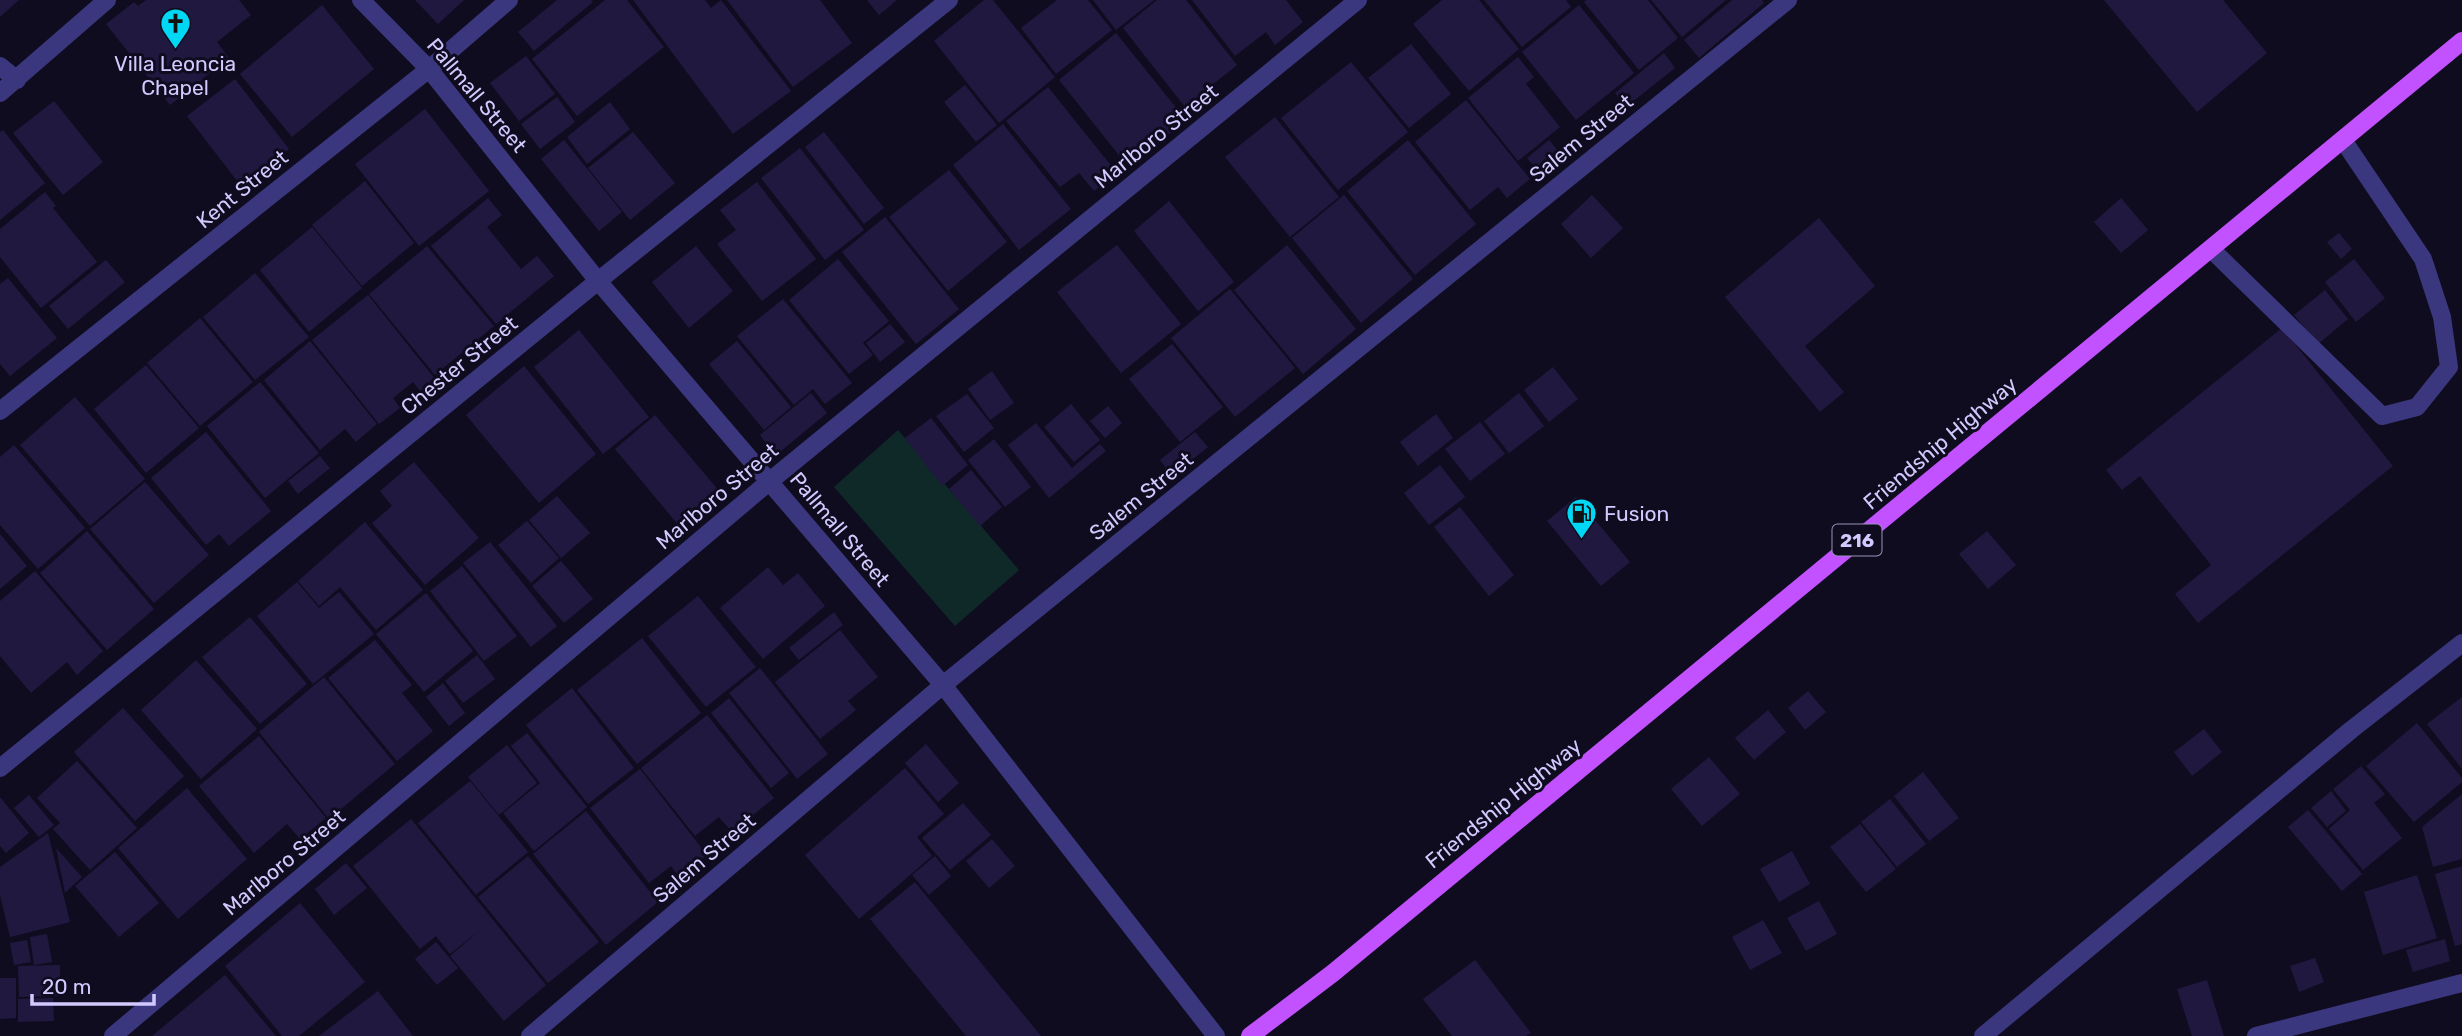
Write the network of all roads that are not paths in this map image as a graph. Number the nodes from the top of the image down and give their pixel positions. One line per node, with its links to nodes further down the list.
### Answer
1 (107, 0): 10 (street)
2 (361, 0): 9 (street, Pallmall Street)
3 (509, 0): 9 (street, Kent Street)
4 (949, 0): 14 (street, Chester Street)
5 (1358, 0): 16 (street, Marlboro Street)
6 (1788, 0): 18 (street, Salem Street)
7 (2462, 41): 12 (main road, Friendship Highway / 216)
8 (0, 66): 10 (street)
9 (429, 69): 14 (street, Pallmall Street); 15 (street, Kent Street)
10 (17, 80): 11 (street)
11 (0, 93)
12 (2343, 140): 13 (main road, Friendship Highway / 216); 13 (street)
13 (2211, 249): 24 (main road, Friendship Highway / 216)
14 (598, 281): 16 (street, Pallmall Street); 19 (street, Chester Street)
15 (0, 411)
16 (770, 481): 18 (street, Pallmall Street); 21 (street, Marlboro Street)
17 (2462, 643): 25 (street)
18 (943, 685): 22 (street, Salem Street); 23 (street, Pallmall Street)
19 (0, 768)
20 (2462, 983): 26 (street)
21 (113, 1036)
22 (530, 1036)
23 (1216, 1036)
24 (1250, 1036)
25 (1983, 1036)
26 (2256, 1036)

